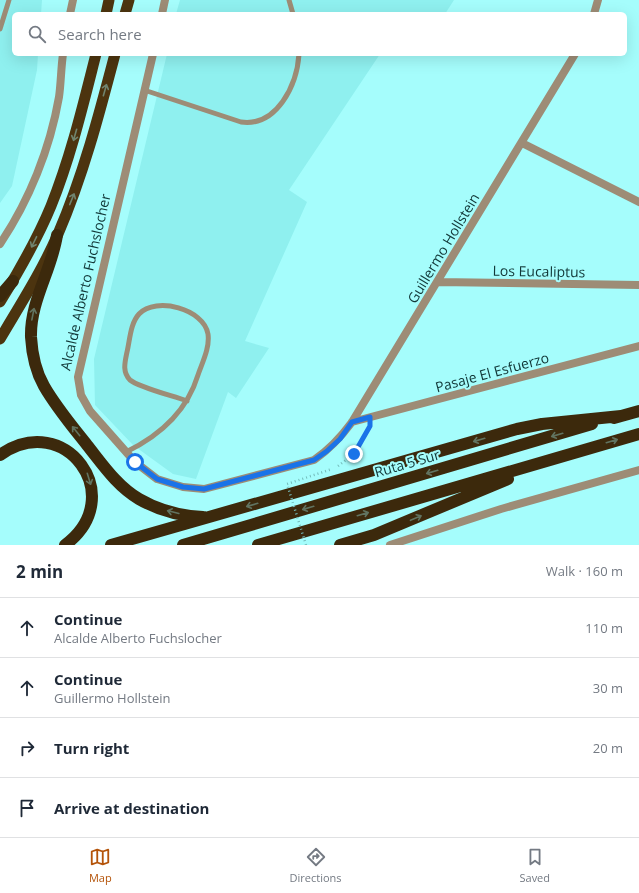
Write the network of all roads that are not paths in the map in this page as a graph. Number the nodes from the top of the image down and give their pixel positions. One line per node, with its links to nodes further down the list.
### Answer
1 (9, 0): 14 (lane)
2 (73, 0): 8 (street)
3 (109, 0): 9 (highway)
4 (129, 0): 10 (highway)
5 (165, 0): 11 (street)
6 (289, 0): 12 (lane)
7 (598, 0): 13 (street)
8 (70, 12)
9 (106, 12)
10 (126, 12)
11 (162, 12)
12 (292, 12)
13 (595, 12)
14 (0, 29)
15 (63, 56): 25 (street)
16 (95, 56): 26 (highway, one-way to 26)
17 (114, 56): 24 (highway, Alcalde Alberto Fuchslocher, one-way to 17)
18 (152, 56): 21 (street, Alcalde Alberto Fuchslocher)
19 (299, 56): 21 (lane)
20 (575, 56): 22 (street, Guillermo Hollstein)
21 (144, 90): 39 (street, Alcalde Alberto Fuchslocher)
22 (522, 143): 23 (street); 27 (street, Guillermo Hollstein)
23 (639, 202)
24 (57, 235): 31 (highway, Alcalde Alberto Fuchslocher); 43 (highway, one-way to 24)
25 (0, 244)
26 (13, 281): 29 (highway); 30 (highway)
27 (438, 282): 28 (street, Los Eucaliptus); 36 (street, Guillermo Hollstein)
28 (639, 285)
29 (0, 296)
30 (0, 302)
31 (0, 339)
32 (639, 347): 36 (street, Pasaje El Esfuerzo)
33 (187, 401): 33 (lane); 39 (lane)
34 (639, 411): 35 (highway, Ruta 5 Sur)
35 (621, 416): 43 (highway, one-way to 43); 46 (highway, Ruta 5 Sur, one-way to 46)
36 (352, 422): 38 (street, Guillermo Hollstein)
37 (639, 434): 41 (highway, one-way to 37)
38 (327, 451): 39 (street, Alcalde Alberto Fuchslocher)
39 (126, 452)
40 (0, 455): 44 (highway, one-way to 44)
41 (561, 456): 47 (highway, one-way to 41); 48 (highway, one-way to 41)
42 (639, 470): 49 (street)
43 (212, 517): 45 (highway)
44 (65, 545)
45 (111, 545)
46 (183, 545)
47 (258, 545)
48 (340, 545)
49 (390, 545)

